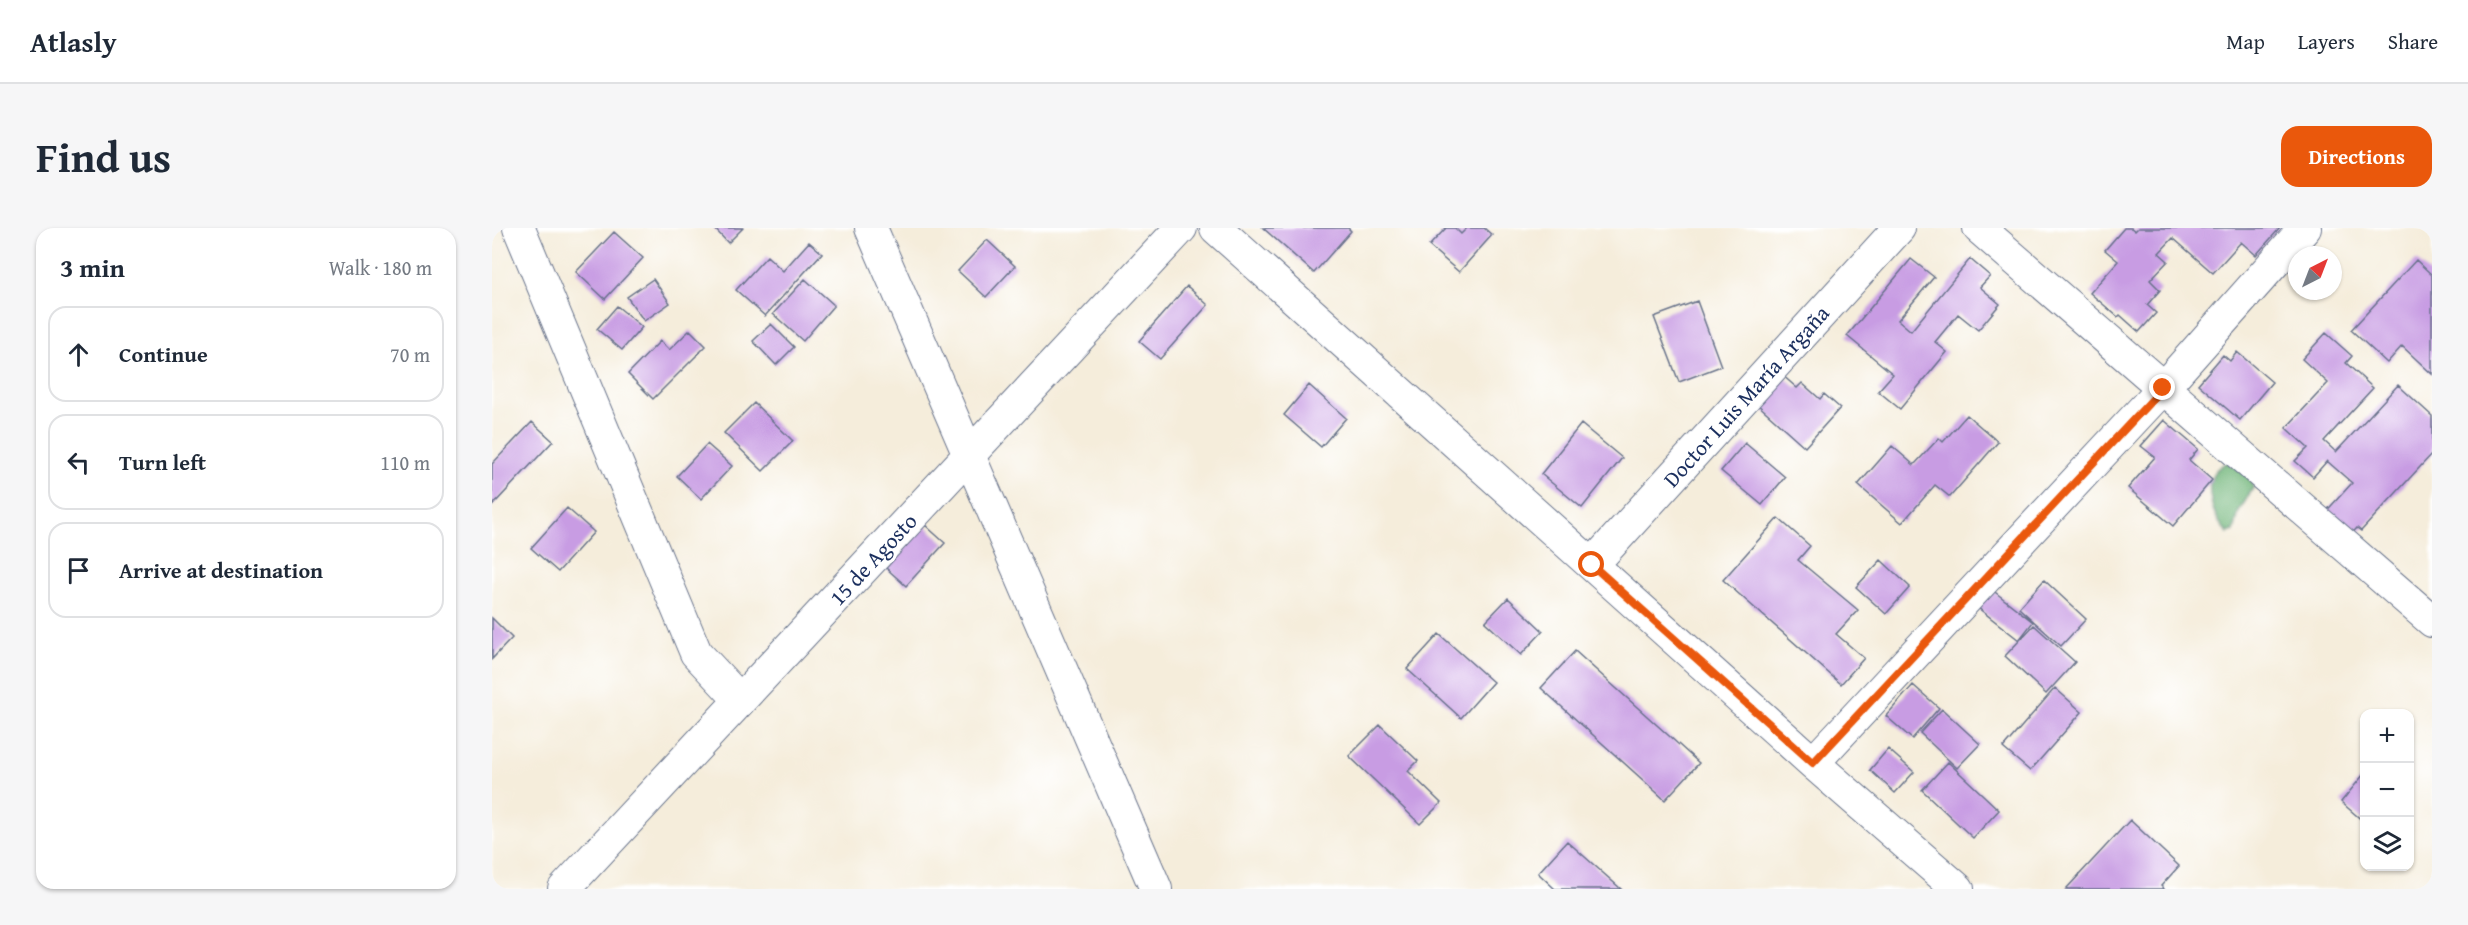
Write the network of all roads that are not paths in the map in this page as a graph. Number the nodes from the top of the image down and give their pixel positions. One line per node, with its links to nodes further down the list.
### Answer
1 (519, 228): 12 (street)
2 (871, 228): 9 (street)
3 (1181, 228): 9 (street, 15 de Agosto)
4 (1216, 228): 10 (street)
5 (1899, 228): 10 (street, Doctor Luis María Argaña)
6 (1979, 228): 8 (street)
7 (2305, 228): 8 (street)
8 (2163, 388): 11 (street); 13 (street)
9 (969, 455): 12 (street, 15 de Agosto); 15 (street)
10 (1592, 565): 13 (street)
11 (2432, 621)
12 (740, 700): 14 (street, 15 de Agosto)
13 (1813, 763): 16 (street)
14 (564, 889)
15 (1156, 889)
16 (1958, 889)

